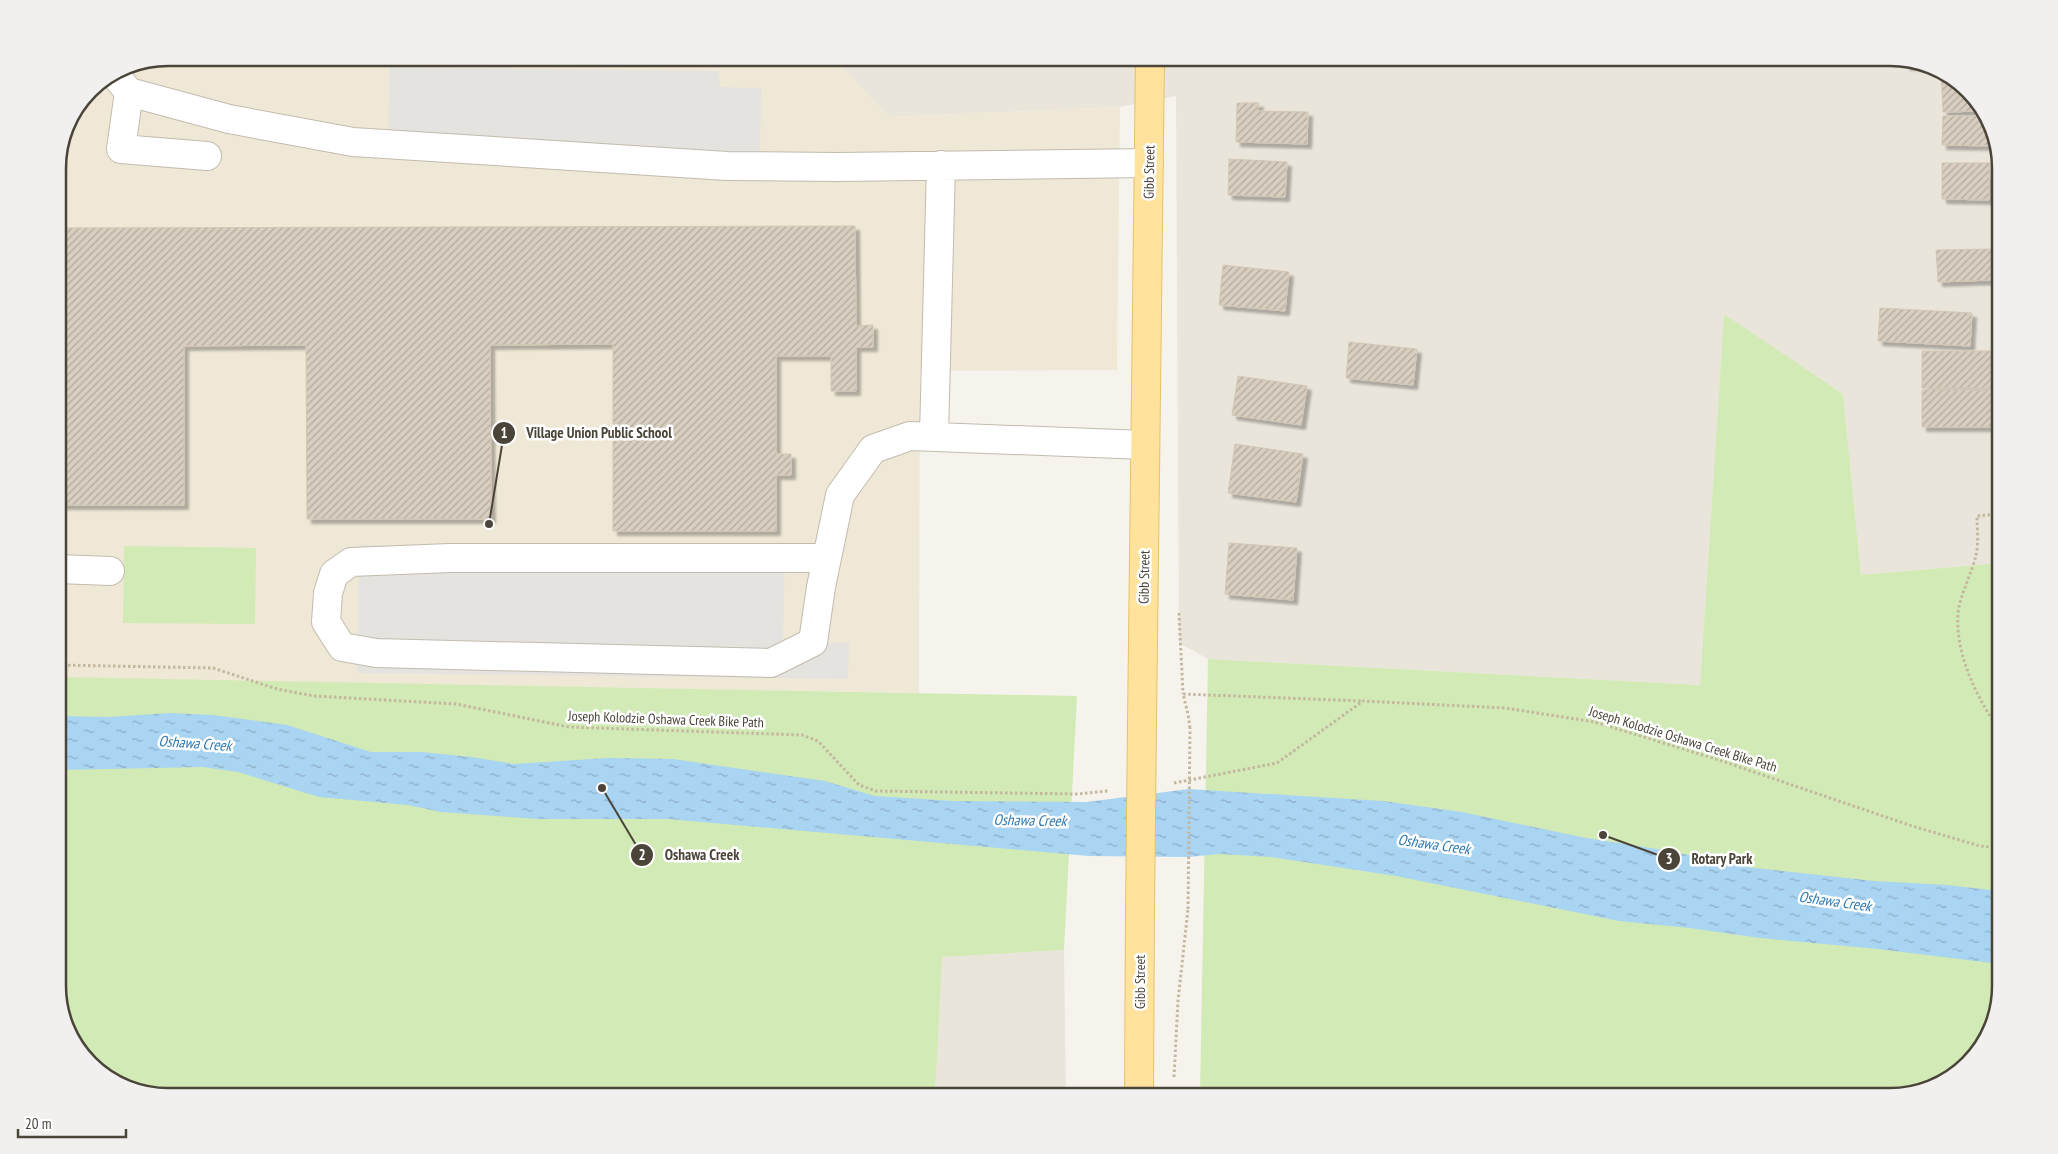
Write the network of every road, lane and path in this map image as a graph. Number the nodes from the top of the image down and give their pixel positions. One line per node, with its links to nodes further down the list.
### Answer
1 (1150, 66): 4 (main road, Gibb Street)
2 (122, 83): 3 (lane); 5 (lane)
3 (207, 156)
4 (1149, 163): 5 (lane); 7 (main road, Gibb Street)
5 (941, 165): 6 (lane)
6 (934, 436): 7 (lane); 9 (lane)
7 (1145, 445): 19 (main road, Gibb Street, bridge)
8 (1992, 515): 14 (path)
9 (827, 558): 9 (lane)
10 (66, 569): 11 (lane)
11 (110, 571)
12 (66, 665): 16 (path, Joseph Kolodzie Oshawa Creek Bike Path)
13 (1363, 701): 15 (path); 17 (path, Joseph Kolodzie Oshawa Creek Bike Path); 18 (path, Joseph Kolodzie Oshawa Creek Bike Path, bridge)
14 (1992, 719)
15 (1191, 781)
16 (1078, 794)
17 (1992, 847)
18 (1174, 1079)
19 (1139, 1088)

